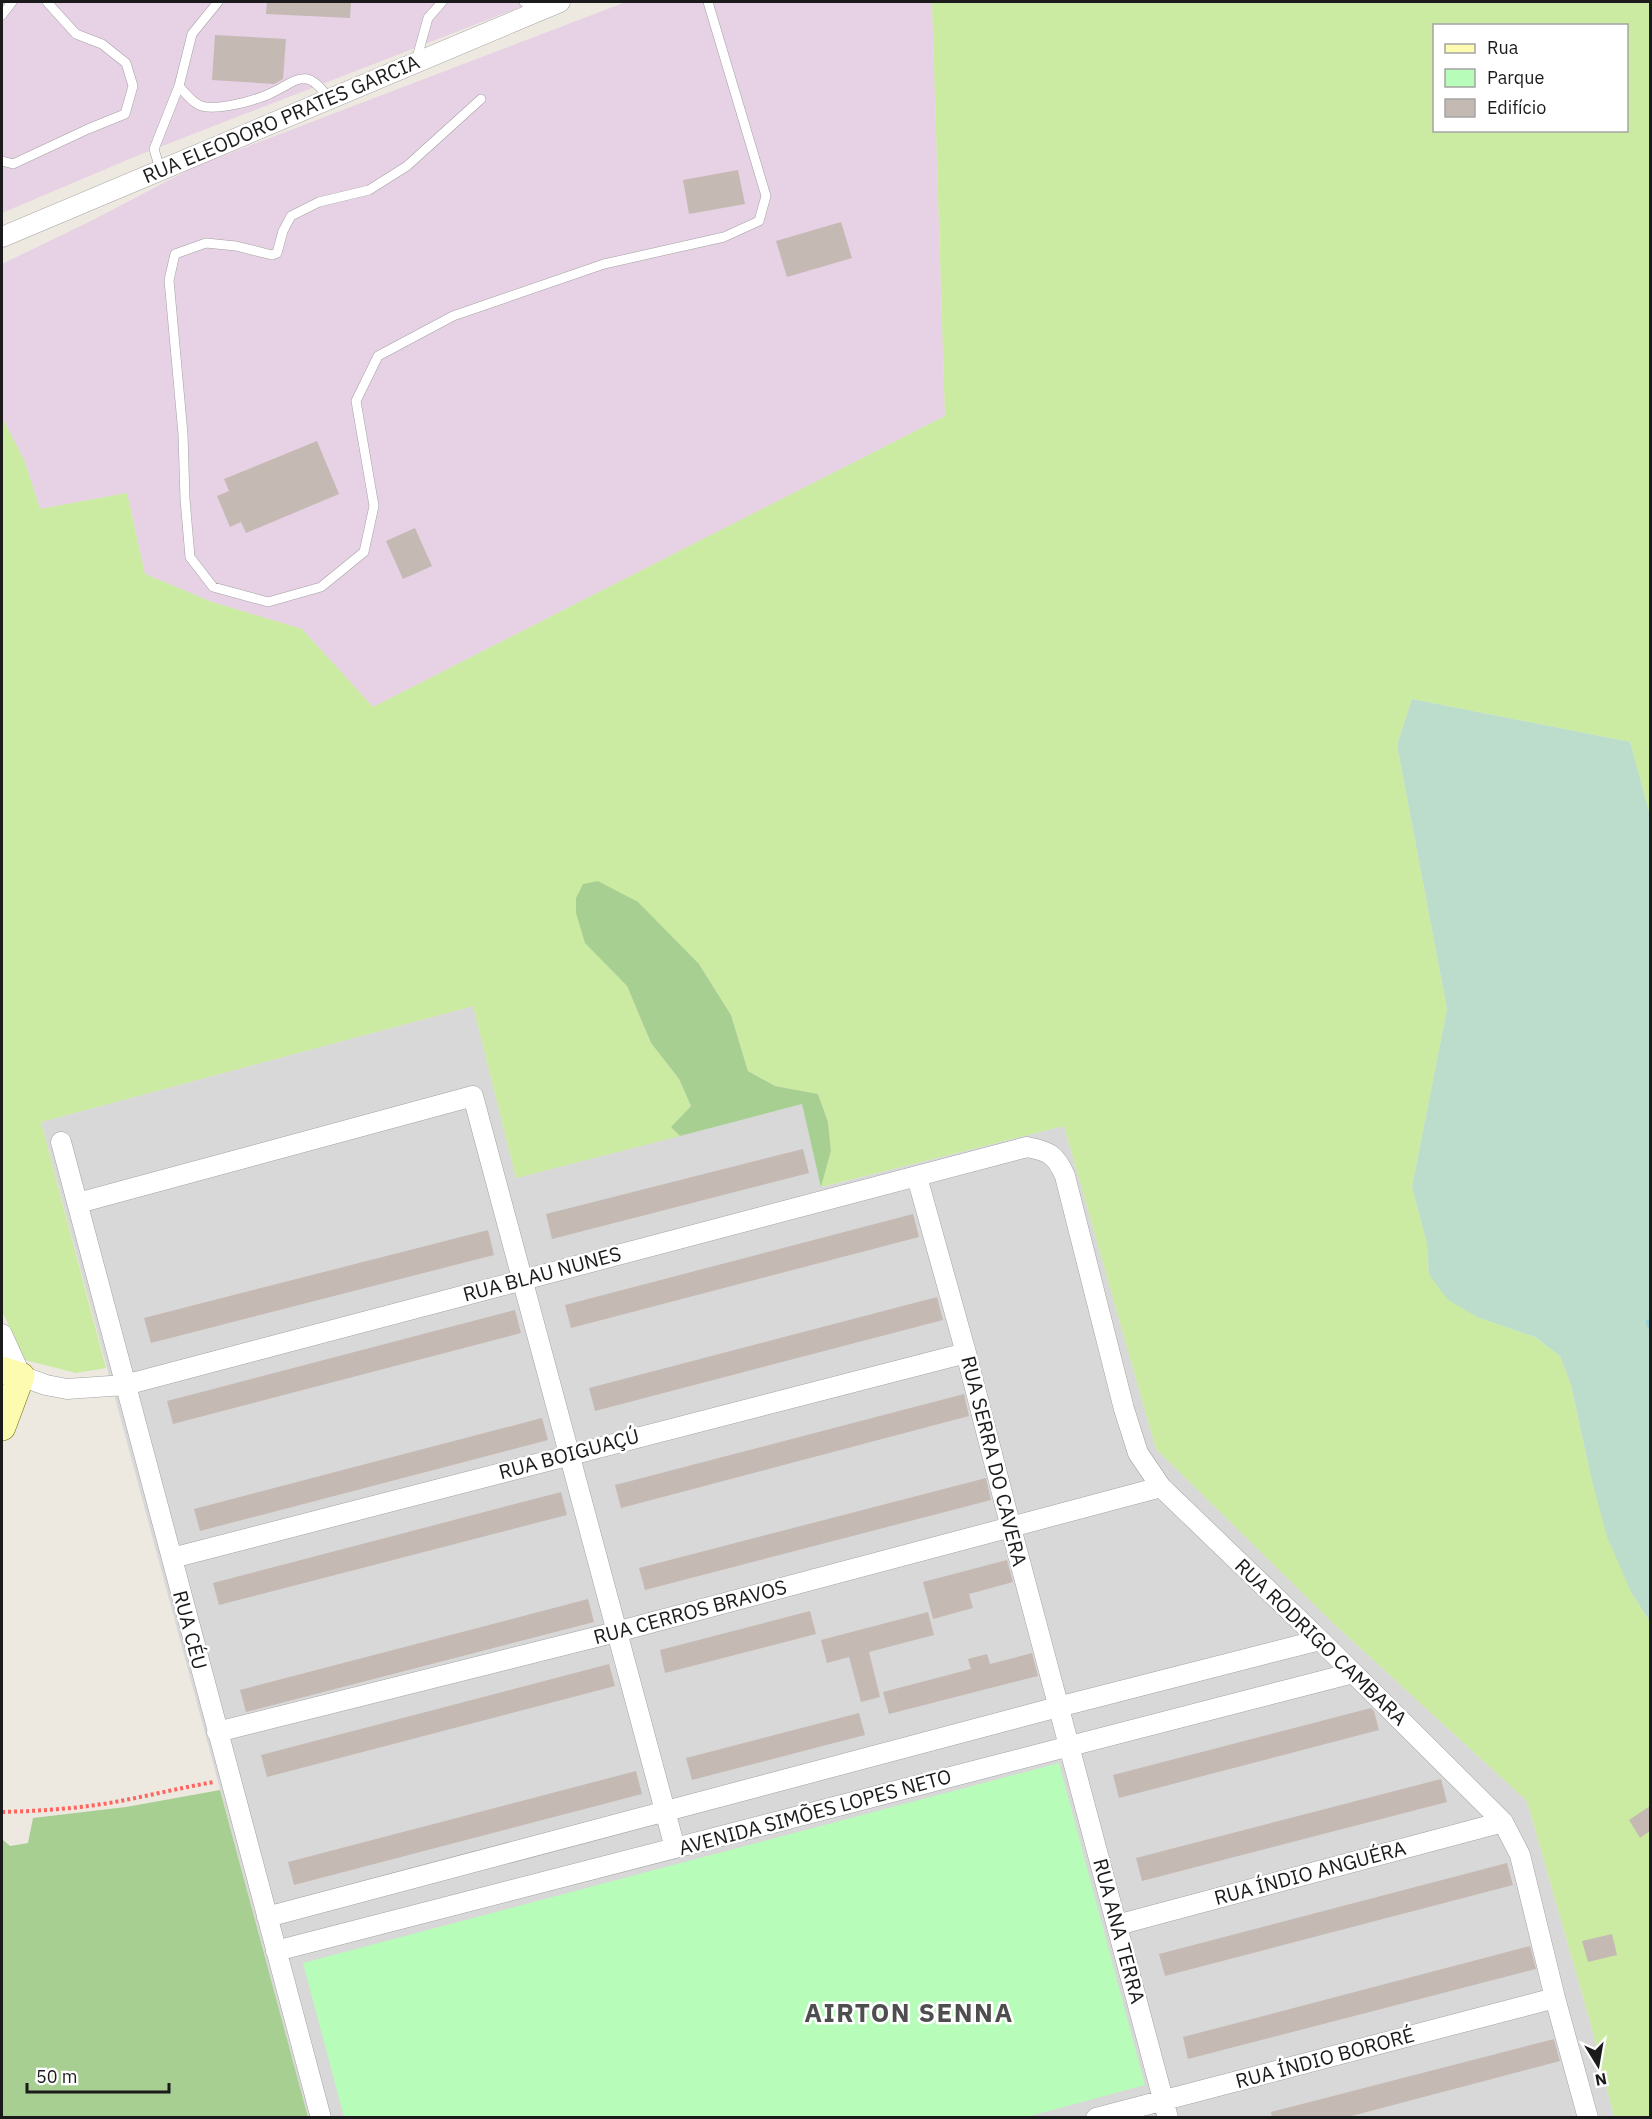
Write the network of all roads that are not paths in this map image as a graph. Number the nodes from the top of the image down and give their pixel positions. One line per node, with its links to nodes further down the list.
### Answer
1 (12, 2): 8 (lane)
2 (47, 2): 14 (lane)
3 (218, 2): 10 (lane)
4 (442, 2): 9 (lane)
5 (560, 2): 7 (street, RUA ELEODORO PRATES GARCIA)
6 (708, 2): 12 (lane)
7 (531, 6): 9 (street, RUA ELEODORO PRATES GARCIA)
8 (2, 15)
9 (416, 63): 11 (street, RUA ELEODORO PRATES GARCIA)
10 (179, 86): 11 (lane); 16 (lane)
11 (329, 99): 16 (street, RUA ELEODORO PRATES GARCIA)
12 (481, 99)
13 (2, 161): 14 (lane)
14 (13, 164): 15 (lane)
15 (2, 167)
16 (160, 169): 17 (street, RUA ELEODORO PRATES GARCIA)
17 (2, 237)
18 (61, 1142): 21 (street, RUA CÉU)
19 (1059, 1163): 20 (street, RUA BLAU NUNES); 29 (street, RUA RODRIGO CAMBARA)
20 (918, 1177): 22 (street, RUA BLAU NUNES); 24 (street, RUA SERRA DO CAVERA)
21 (78, 1203): 22 (street); 26 (street, RUA CÉU)
22 (522, 1278): 26 (street, RUA BLAU NUNES); 28 (street)
23 (2, 1334): 25 (street)
24 (966, 1353): 28 (street, RUA BOIGUAÇÚ); 30 (street, RUA SERRA DO CAVERA)
25 (11, 1373): 26 (street, RUA BLAU NUNES); 27 (street)
26 (125, 1385): 31 (street, RUA CÉU)
27 (2, 1427)
28 (569, 1454): 31 (street, RUA BOIGUAÇÚ); 32 (street)
29 (1161, 1487): 30 (street, RUA CERROS BRAVOS); 33 (street, RUA RODRIGO CAMBARA)
30 (1011, 1528): 32 (street, RUA CERROS BRAVOS); 35 (street, RUA SERRA DO CAVERA)
31 (172, 1558): 36 (street, RUA CÉU)
32 (616, 1632): 36 (street, RUA CERROS BRAVOS); 38 (street)
33 (1320, 1640): 34 (street, RUA RODRIGO CAMBARA); 35 (street, AVENIDA SIMÕES LOPES NETO)
34 (1353, 1673): 37 (street, AVENIDA SIMÕES LOPES NETO); 39 (street, RUA RODRIGO CAMBARA)
35 (1058, 1707): 37 (street, RUA SERRA DO CAVERA); 38 (street, AVENIDA SIMÕES LOPES NETO)
36 (217, 1732): 41 (street, RUA CÉU)
37 (1069, 1745): 40 (street, AVENIDA SIMÕES LOPES NETO); 42 (street, RUA ANA TERRA)
38 (665, 1812): 40 (street); 41 (street, AVENIDA SIMÕES LOPES NETO)
39 (1503, 1822): 42 (street, RUA ÍNDIO ANGUÉRA); 44 (street, RUA RODRIGO CAMBARA)
40 (675, 1848): 43 (street, AVENIDA SIMÕES LOPES NETO)
41 (267, 1917): 43 (street, RUA CÉU)
42 (1117, 1925): 45 (street, RUA ANA TERRA)
43 (276, 1951): 46 (street, RUA CÉU)
44 (1555, 1998): 45 (street, RUA ÍNDIO BORORÉ); 48 (street, RUA RODRIGO CAMBARA)
45 (1166, 2109): 47 (street, RUA ÍNDIO BORORÉ)
46 (321, 2118)
47 (1096, 2118)
48 (1588, 2118)

